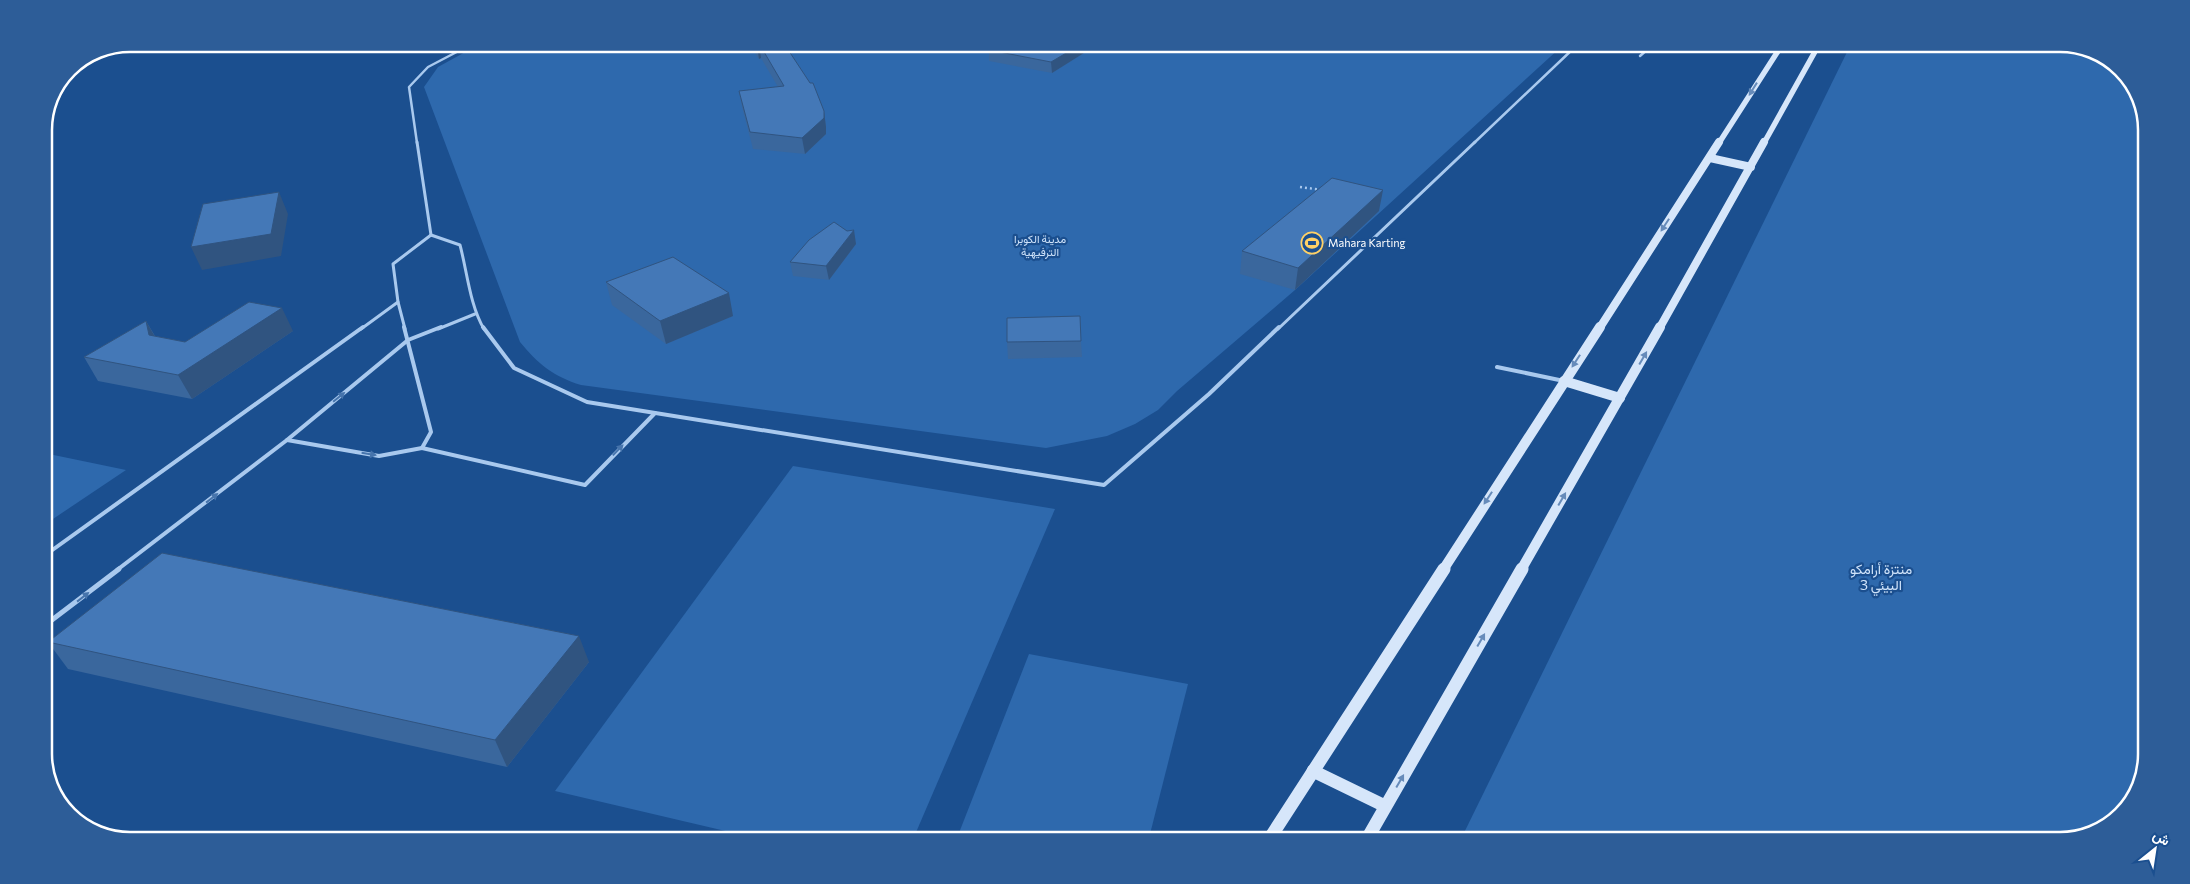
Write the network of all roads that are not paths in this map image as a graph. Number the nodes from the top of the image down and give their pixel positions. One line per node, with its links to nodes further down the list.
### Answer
1 (455, 52): 9 (lane)
2 (1570, 52): 16 (lane)
3 (1645, 52): 6 (lane)
4 (1777, 52): 7 (street, one-way to 7)
5 (1815, 52): 8 (street)
6 (1640, 56)
7 (1710, 158): 8 (street); 14 (street, one-way to 14)
8 (1751, 167): 15 (street, one-way to 8)
9 (430, 235): 10 (lane); 11 (lane)
10 (398, 302): 12 (lane); 19 (lane)
11 (475, 314): 12 (lane); 16 (lane)
12 (408, 340): 17 (lane, one-way to 12); 18 (lane)
13 (1497, 367): 14 (lane)
14 (1564, 381): 15 (street); 21 (street, one-way to 21)
15 (1620, 398): 22 (street, one-way to 15)
16 (655, 412): 18 (lane, one-way to 16)
17 (286, 440): 18 (lane, one-way to 18); 20 (lane, one-way to 17)
18 (422, 448)
19 (53, 550)
20 (53, 619)
21 (1313, 771): 22 (street); 23 (street)
22 (1385, 806): 24 (street)
23 (1274, 832)
24 (1371, 832)

